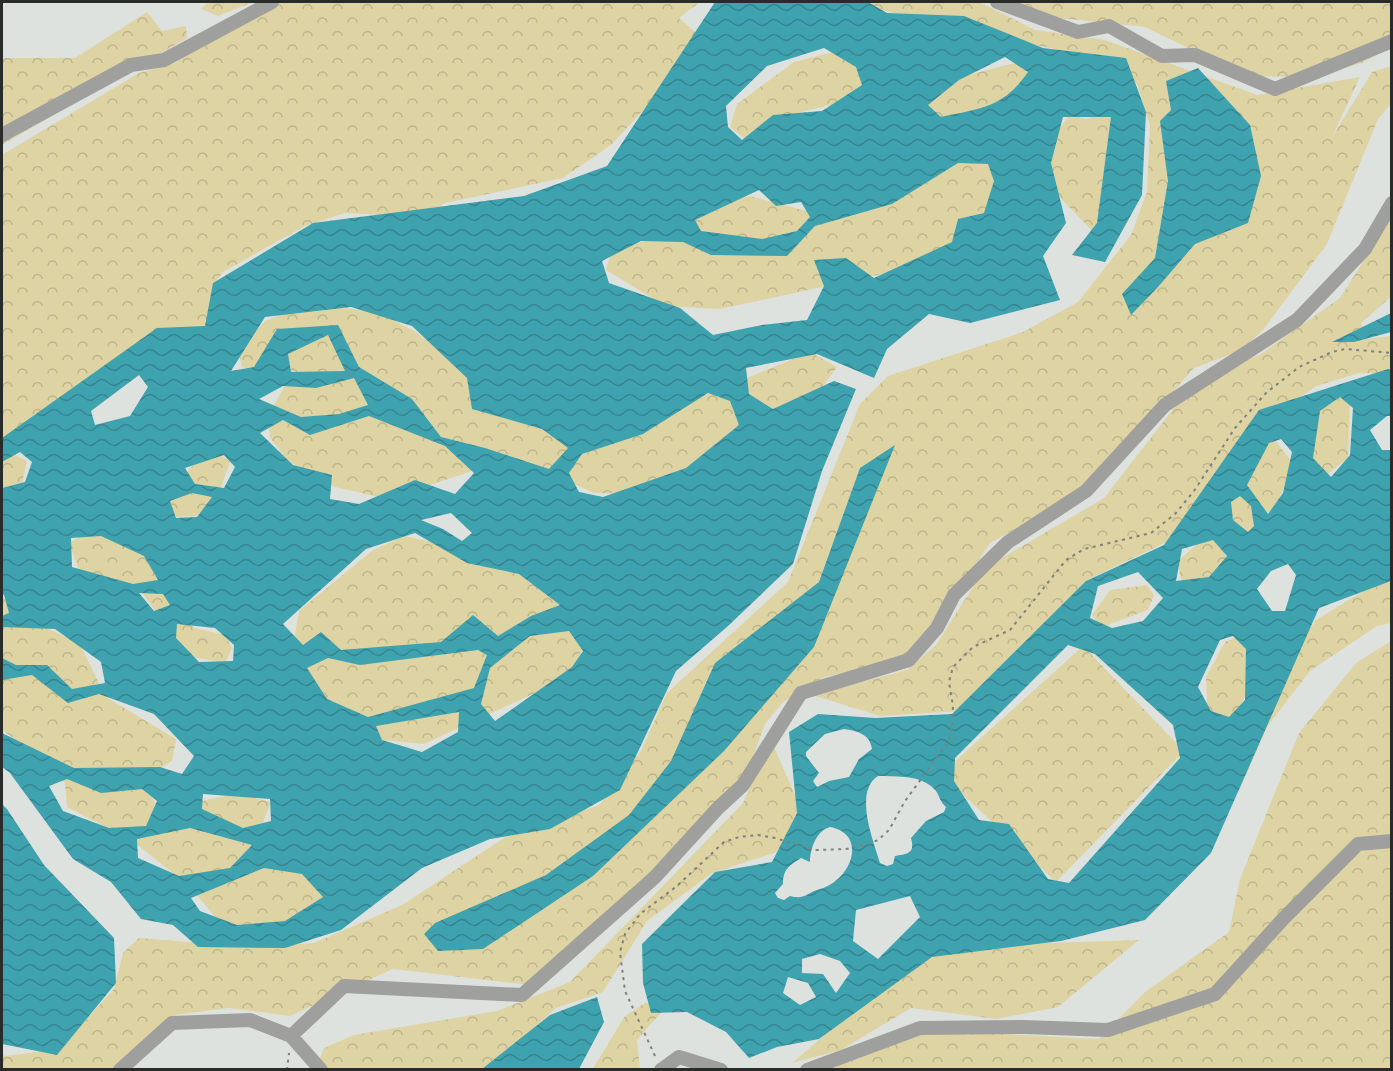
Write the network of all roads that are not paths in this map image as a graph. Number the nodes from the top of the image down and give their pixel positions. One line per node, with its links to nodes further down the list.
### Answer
1 (272, 2): 4 (lane)
2 (997, 2): 3 (lane)
3 (1392, 41)
4 (2, 135)
5 (1392, 203): 7 (lane)
6 (1392, 841): 12 (lane)
7 (291, 1035): 9 (lane); 10 (lane)
8 (659, 1065): 11 (lane)
9 (120, 1070)
10 (321, 1070)
11 (721, 1070)
12 (807, 1070)

